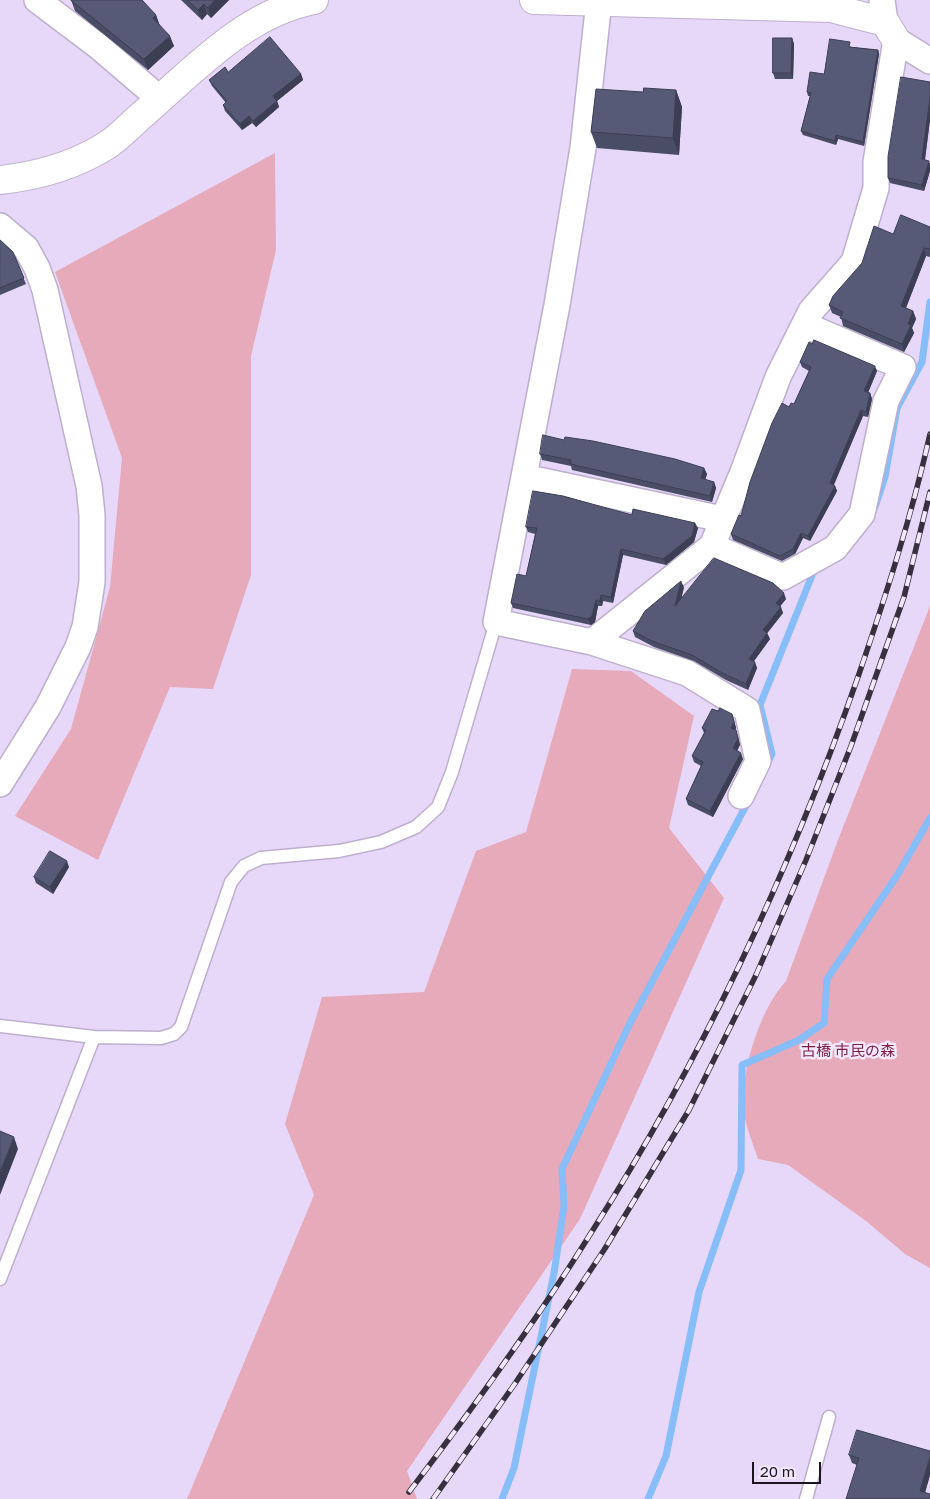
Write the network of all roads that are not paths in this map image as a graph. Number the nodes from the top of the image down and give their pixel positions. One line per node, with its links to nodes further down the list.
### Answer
1 (37, 0): 7 (street)
2 (314, 0): 7 (street)
3 (534, 0): 4 (street)
4 (599, 2): 5 (street); 11 (street)
5 (887, 21): 6 (street); 10 (street)
6 (930, 61)
7 (160, 99): 8 (street)
8 (0, 180)
9 (0, 226): 16 (street)
10 (805, 325): 12 (street); 13 (street)
11 (524, 477): 12 (street); 14 (street)
12 (722, 519): 13 (street)
13 (712, 546): 15 (street)
14 (496, 622): 15 (street); 19 (lane)
15 (592, 642): 17 (street)
16 (0, 784)
17 (741, 796)
18 (0, 1026): 19 (lane)
19 (94, 1038): 20 (lane)
20 (0, 1279)
21 (829, 1417): 22 (lane)
22 (806, 1499)

